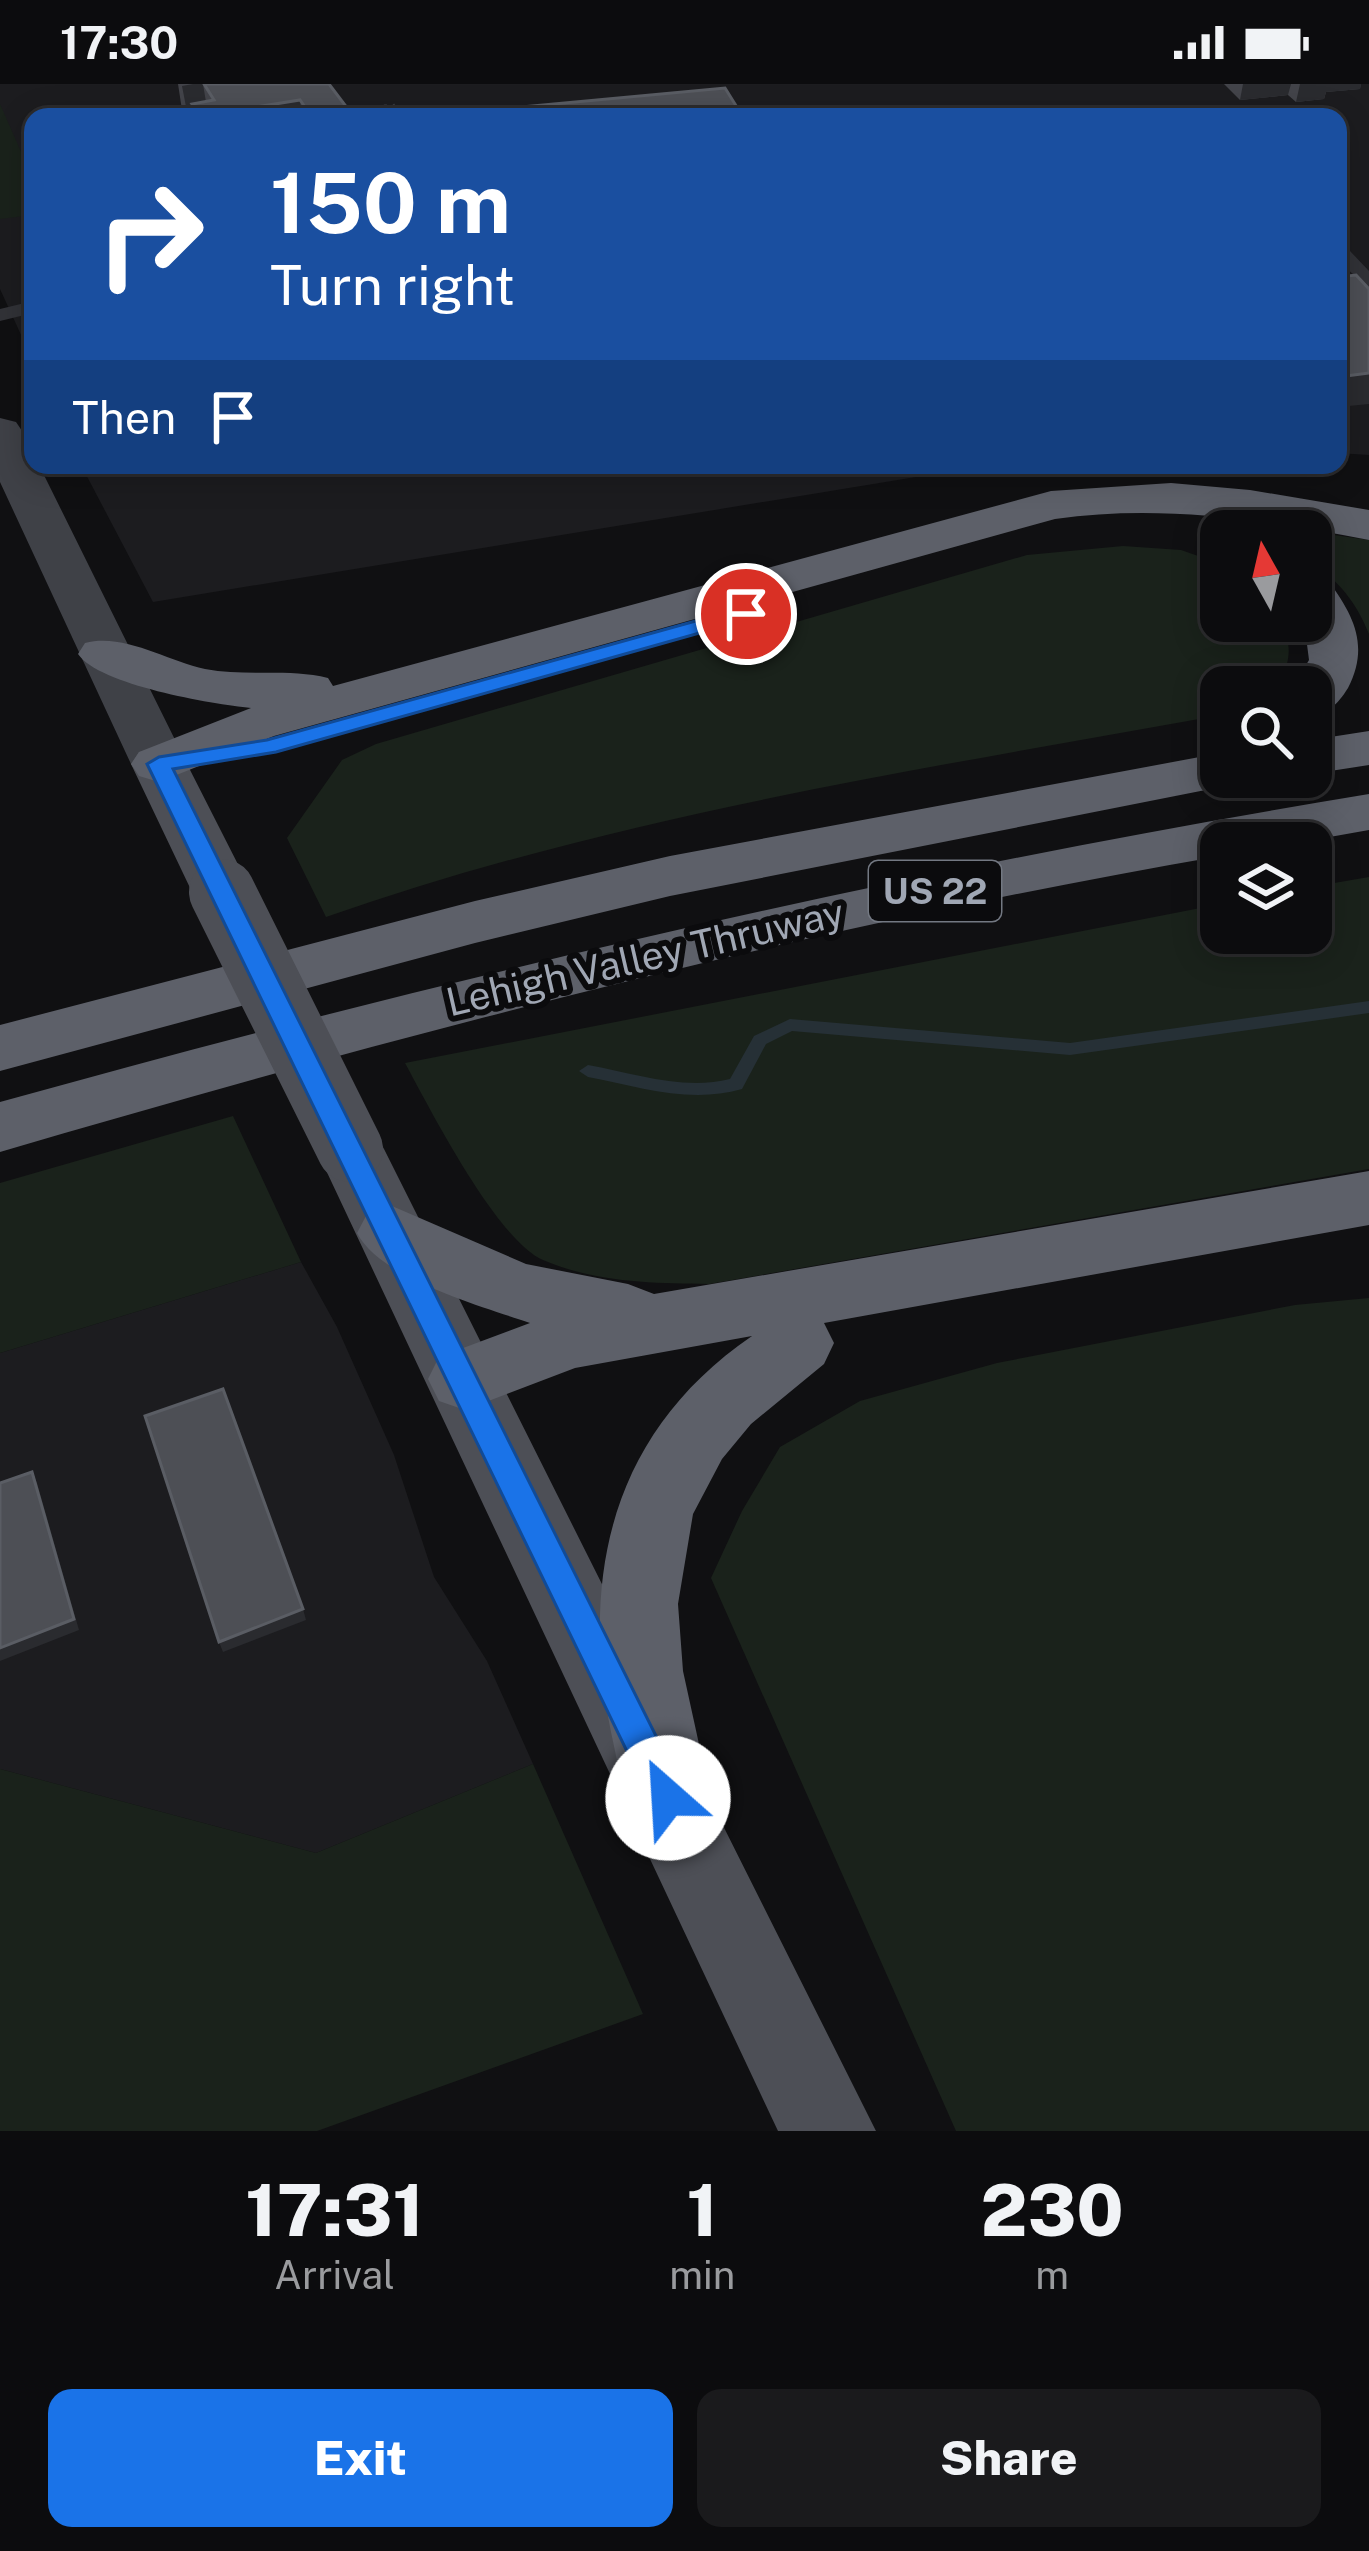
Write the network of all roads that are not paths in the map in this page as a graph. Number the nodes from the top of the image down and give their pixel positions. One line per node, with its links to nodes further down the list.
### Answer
1 (1347, 261): 2 (lane)
2 (1369, 282)
3 (0, 432): 8 (main road)
4 (1369, 525): 7 (highway)
5 (1200, 534): 13 (highway)
6 (1332, 630): 9 (highway)
7 (554, 641): 8 (highway); 13 (highway)
8 (104, 653): 13 (main road)
9 (1332, 671)
10 (1200, 746): 16 (highway)
11 (1369, 748): 12 (highway)
12 (1332, 754)
13 (159, 764): 20 (main road, bridge)
14 (1200, 775): 16 (highway, Lehigh Valley Thruway / US 22)
15 (1369, 812): 18 (highway, Lehigh Valley Thruway / US 22)
16 (670, 876): 17 (highway, Lehigh Valley Thruway / US 22)
17 (0, 1048)
18 (0, 1127)
19 (1369, 1198): 22 (highway)
20 (392, 1233): 22 (highway); 24 (main road)
21 (1369, 1240): 23 (highway)
22 (692, 1318): 24 (highway)
23 (798, 1342): 24 (highway); 25 (highway)
24 (465, 1379): 25 (main road)
25 (668, 1798): 26 (main road)
26 (828, 2131)

